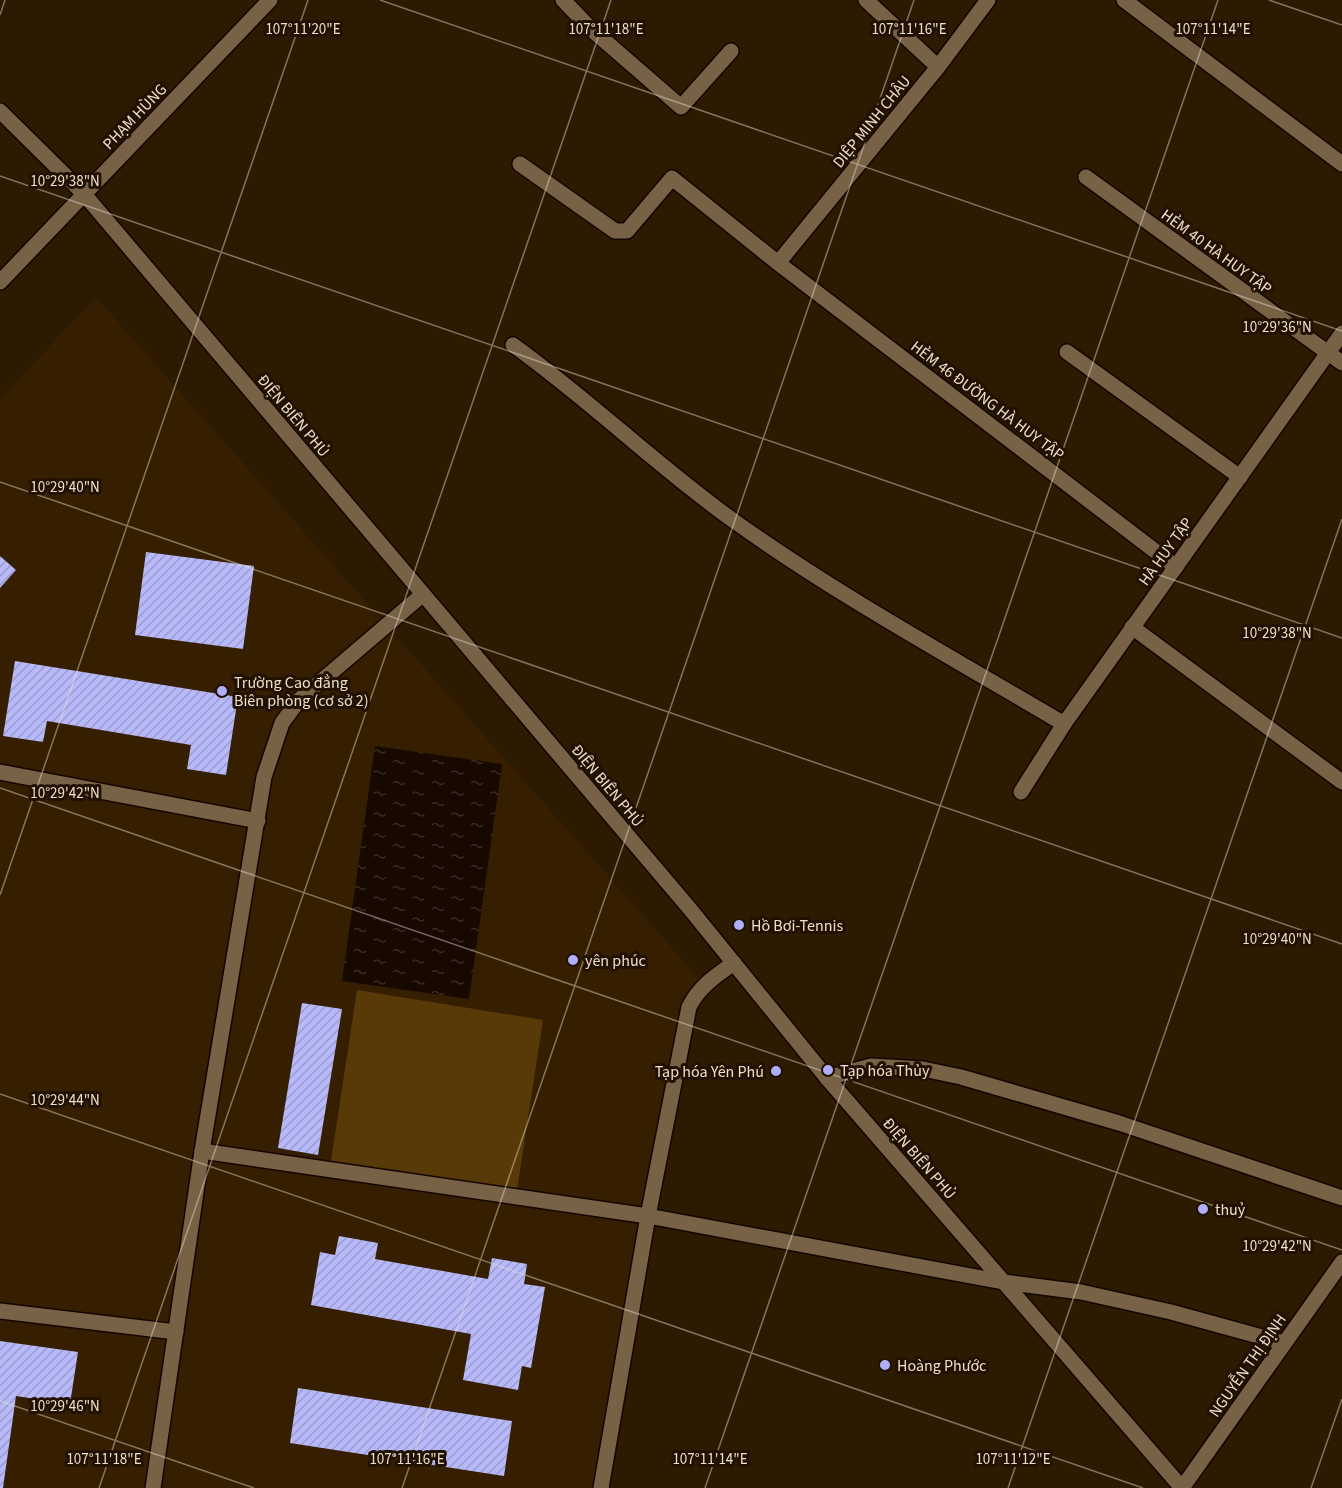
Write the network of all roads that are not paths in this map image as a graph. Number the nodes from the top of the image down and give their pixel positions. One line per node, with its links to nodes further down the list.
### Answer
1 (270, 0): 12 (street, PHẠM HÙNG)
2 (563, 0): 6 (street)
3 (866, 0): 7 (street)
4 (988, 0): 7 (street, DIỆP MINH CHÂU)
5 (1124, 0): 10 (street)
6 (731, 51)
7 (938, 67): 13 (street, DIỆP MINH CHÂU)
8 (0, 111): 12 (street, ĐIỆN BIÊN PHỦ)
9 (520, 164): 13 (street, HẺM 46 ĐƯỜNG HÀ HUY TẬP)
10 (1342, 164)
11 (1086, 177): 18 (street, HẺM 40 HÀ HUY TẬP)
12 (84, 194): 14 (street, PHẠM HÙNG); 22 (street, ĐIỆN BIÊN PHỦ)
13 (778, 263): 21 (street, HẺM 46 ĐƯỜNG HÀ HUY TẬP)
14 (0, 282)
15 (1342, 333): 18 (street, HÀ HUY TẬP)
16 (513, 345): 24 (street)
17 (1067, 352): 20 (street)
18 (1327, 353): 19 (street, HẺM 40 HÀ HUY TẬP); 20 (street, HÀ HUY TẬP)
19 (1342, 363)
20 (1240, 477): 21 (street, HÀ HUY TẬP)
21 (1176, 567): 23 (street, HÀ HUY TẬP)
22 (422, 595): 28 (street); 29 (street, ĐIỆN BIÊN PHỦ)
23 (1132, 627): 24 (street, HÀ HUY TẬP); 26 (street)
24 (1064, 724): 27 (street, HÀ HUY TẬP)
25 (0, 772): 28 (street)
26 (1342, 782)
27 (1021, 792)
28 (258, 821): 31 (street)
29 (734, 963): 30 (street, ĐIỆN BIÊN PHỦ); 33 (street)
30 (827, 1078): 32 (street); 35 (street, ĐIỆN BIÊN PHỦ)
31 (202, 1151): 33 (street); 37 (street)
32 (1342, 1198)
33 (648, 1216): 35 (street); 40 (street)
34 (1342, 1262): 38 (street, NGUYỄN THỊ ĐỊNH)
35 (1003, 1282): 38 (street); 41 (street, ĐIỆN BIÊN PHỦ)
36 (0, 1311): 37 (street)
37 (176, 1332): 39 (street)
38 (1284, 1343): 41 (street, NGUYỄN THỊ ĐỊNH)
39 (158, 1487)
40 (601, 1488)
41 (1182, 1488)

